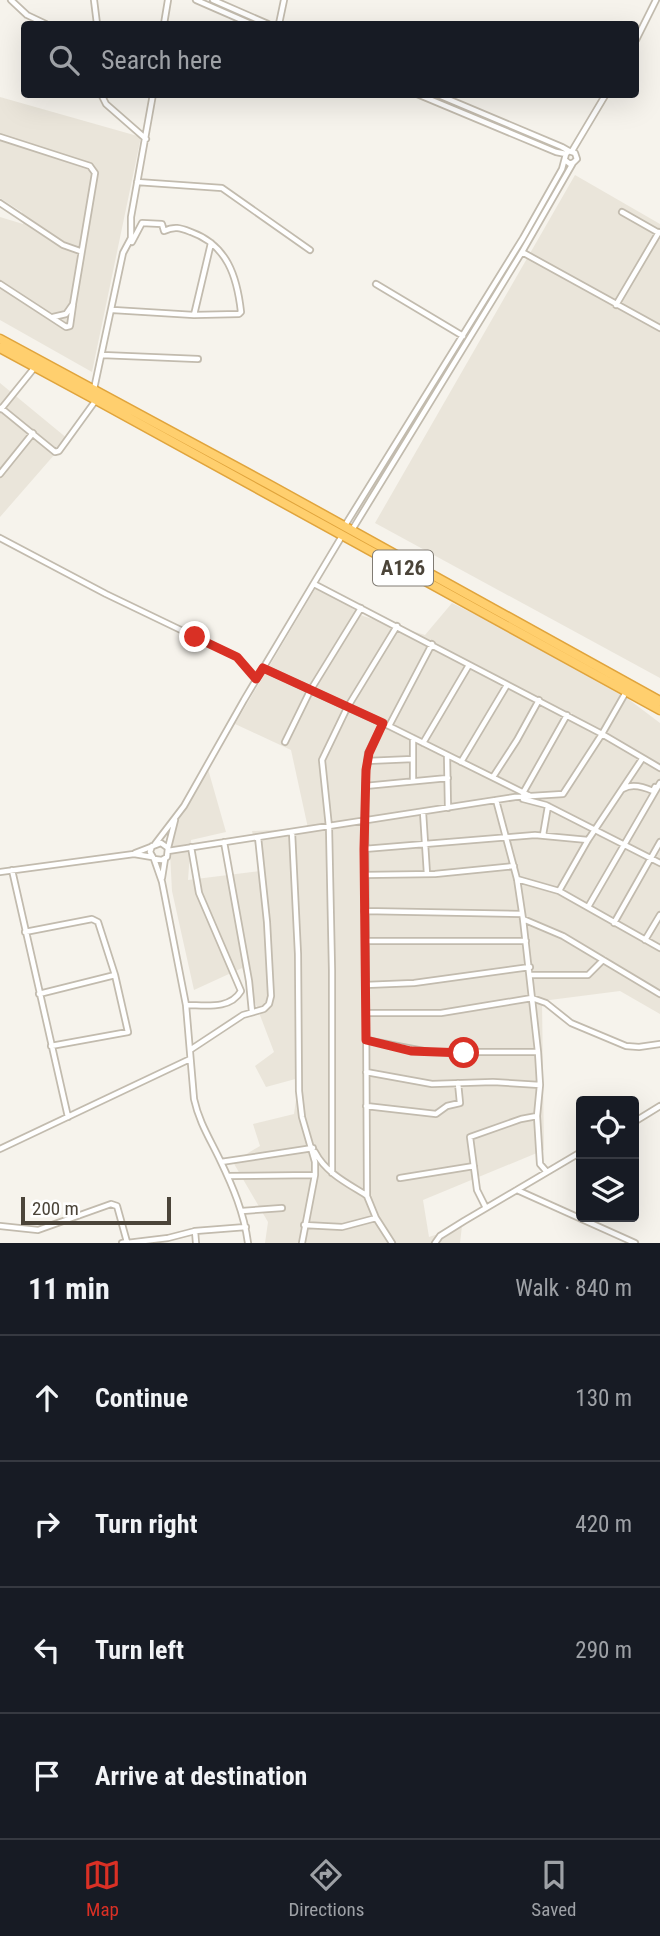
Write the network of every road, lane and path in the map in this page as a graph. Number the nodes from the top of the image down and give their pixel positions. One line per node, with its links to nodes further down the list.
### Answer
1 (11, 0): 8 (street)
2 (94, 0): 9 (street)
3 (168, 0): 10 (street)
4 (196, 0): 11 (street)
5 (213, 0): 12 (street)
6 (284, 0): 13 (street)
7 (656, 0): 14 (street)
8 (40, 21)
9 (97, 21)
10 (164, 21)
11 (244, 21)
12 (261, 21)
13 (280, 21)
14 (639, 32)
15 (104, 98): 21 (street)
16 (152, 98): 21 (street)
17 (427, 98): 22 (street)
18 (445, 98): 23 (street)
19 (604, 98): 23 (street)
20 (0, 137): 32 (street)
21 (146, 139): 26 (street)
22 (556, 152): 23 (street); 25 (street)
23 (570, 154): 24 (street); 24 (street); 25 (street)
24 (573, 163): 33 (street)
25 (562, 169): 43 (street)
26 (137, 182): 31 (street); 34 (street)
27 (0, 203): 32 (street)
28 (622, 212): 29 (street)
29 (659, 233): 38 (street)
30 (211, 242): 34 (street); 40 (street); 40 (street)
31 (310, 250)
32 (80, 251): 37 (street)
33 (522, 252): 38 (street); 55 (street)
34 (123, 253): 39 (street)
35 (0, 284): 41 (street)
36 (376, 284): 43 (street)
37 (73, 304): 41 (street); 41 (street)
38 (615, 305): 42 (street)
39 (112, 310): 40 (street); 46 (street)
40 (194, 315)
41 (53, 317)
42 (660, 328)
43 (463, 336): 55 (street)
44 (0, 339): 49 (highway, A126)
45 (0, 348): 48 (highway, A126)
46 (102, 355): 47 (street); 49 (street)
47 (198, 359)
48 (35, 367): 50 (highway, A126); 51 (street)
49 (94, 390): 52 (highway, A126)
50 (97, 400): 52 (highway, A126); 53 (street)
51 (1, 409): 53 (street)
52 (137, 417): 55 (highway, A126)
53 (33, 433): 54 (street)
54 (0, 474)
55 (346, 531): 57 (street); 66 (highway, A126); 68 (highway, A126)
56 (0, 538): 63 (street)
57 (314, 584): 58 (street); 62 (street)
58 (361, 608): 59 (street); 65 (street)
59 (397, 626): 60 (street); 69 (street)
60 (432, 644): 61 (street); 72 (street)
61 (469, 664): 64 (street); 76 (street)
62 (263, 668): 63 (street); 65 (street)
63 (256, 679): 96 (street)
64 (507, 685): 67 (street); 81 (street)
65 (310, 691): 69 (street); 75 (street)
66 (626, 692): 70 (highway, A126); 73 (street)
67 (539, 700): 71 (street); 84 (street)
68 (660, 701)
69 (347, 708): 72 (street); 98 (street)
70 (660, 710)
71 (567, 715): 73 (street); 89 (street)
72 (386, 725): 74 (street); 80 (street)
73 (602, 734): 79 (street); 91 (street)
74 (413, 738): 76 (street); 78 (street)
75 (285, 742)
76 (423, 743): 77 (street)
77 (447, 755): 81 (street); 83 (street)
78 (413, 759): 80 (street); 85 (street)
79 (642, 759): 82 (street); 88 (street)
80 (367, 761): 87 (street)
81 (461, 762): 84 (street)
82 (660, 768)
83 (448, 778): 85 (street); 94 (street)
84 (492, 778): 89 (street)
85 (413, 781): 87 (street)
86 (660, 782): 88 (street); 109 (street)
87 (365, 786): 97 (street)
88 (621, 790): 99 (street)
89 (523, 793): 91 (street)
90 (515, 797): 91 (street); 92 (street); 93 (street)
91 (531, 797)
92 (496, 800): 94 (street); 103 (street)
93 (548, 806): 99 (street); 101 (street)
94 (449, 808): 95 (street)
95 (423, 812): 97 (street); 107 (street)
96 (175, 820): 108 (street); 111 (street)
97 (365, 820): 98 (street); 112 (street)
98 (329, 827): 100 (street); 167 (street)
99 (594, 831): 104 (street); 109 (street)
100 (292, 832): 102 (street); 161 (street)
101 (543, 835): 103 (street); 104 (street)
102 (258, 837): 105 (street); 145 (street)
103 (506, 838): 107 (street); 118 (street)
104 (588, 839): 125 (street)
105 (225, 842): 110 (street); 145 (street)
106 (660, 842): 116 (street)
107 (425, 844): 112 (street); 121 (street)
108 (154, 845): 111 (street); 113 (street); 114 (street)
109 (623, 845): 116 (street); 126 (street)
110 (191, 847): 111 (street); 144 (street)
111 (168, 849): 115 (street)
112 (364, 849): 122 (street)
113 (134, 854): 114 (street); 119 (street)
114 (153, 858): 115 (street); 124 (street)
115 (165, 859): 124 (street)
116 (650, 859): 117 (street); 130 (street)
117 (660, 863)
118 (514, 866): 121 (street); 123 (street)
119 (12, 870): 120 (street); 131 (street)
120 (0, 872)
121 (427, 874): 122 (street)
122 (364, 875): 127 (street)
123 (517, 879): 125 (street); 129 (street)
124 (162, 882): 144 (street)
125 (559, 891): 126 (street)
126 (588, 906): 130 (street)
127 (364, 911): 129 (street); 133 (street)
128 (660, 915): 132 (street)
129 (523, 917): 134 (street); 136 (street)
130 (614, 923): 132 (street)
131 (25, 932): 138 (street); 141 (street)
132 (645, 940): 135 (street)
133 (365, 941): 134 (street); 140 (street)
134 (526, 941): 137 (street)
135 (660, 948)
136 (603, 960): 139 (street); 142 (street)
137 (530, 967): 139 (street); 140 (street)
138 (116, 975): 141 (street); 149 (street)
139 (530, 975): 143 (street)
140 (365, 985): 146 (street)
141 (39, 994): 149 (street)
142 (660, 994)
143 (532, 998): 146 (street); 148 (street); 151 (street)
144 (186, 1005): 150 (street)
145 (252, 1012): 150 (street)
146 (366, 1013): 147 (street)
147 (366, 1040): 151 (street); 153 (street)
148 (660, 1044)
149 (50, 1046): 159 (street)
150 (189, 1050): 152 (street)
151 (538, 1052): 155 (street)
152 (190, 1059): 159 (street); 164 (street)
153 (366, 1072): 154 (street); 156 (street)
154 (458, 1083): 155 (street); 156 (street)
155 (540, 1085): 158 (street)
156 (366, 1106): 172 (street)
157 (660, 1107): 160 (street)
158 (537, 1116): 165 (street); 166 (street)
159 (68, 1117): 162 (street)
160 (639, 1119)
161 (313, 1148): 164 (street); 167 (street); 168 (street)
162 (0, 1149)
163 (576, 1155): 166 (street)
164 (221, 1162): 169 (street)
165 (474, 1166): 170 (street); 174 (street)
166 (547, 1172): 171 (street)
167 (332, 1173): 172 (street)
168 (315, 1175): 169 (street); 177 (street)
169 (228, 1176): 175 (street)
170 (400, 1178)
171 (517, 1190): 174 (street); 188 (street)
172 (367, 1196): 176 (street)
173 (282, 1208): 175 (street)
174 (486, 1208): 187 (street)
175 (242, 1211): 179 (street)
176 (376, 1218): 177 (street); 186 (street)
177 (304, 1225): 185 (street)
178 (0, 1226): 182 (street)
179 (246, 1227): 180 (street); 184 (street)
180 (195, 1230): 181 (street); 183 (street)
181 (162, 1241): 182 (street)
182 (125, 1243)
183 (196, 1243)
184 (248, 1243)
185 (302, 1243)
186 (392, 1243)
187 (435, 1243)
188 (635, 1243)

